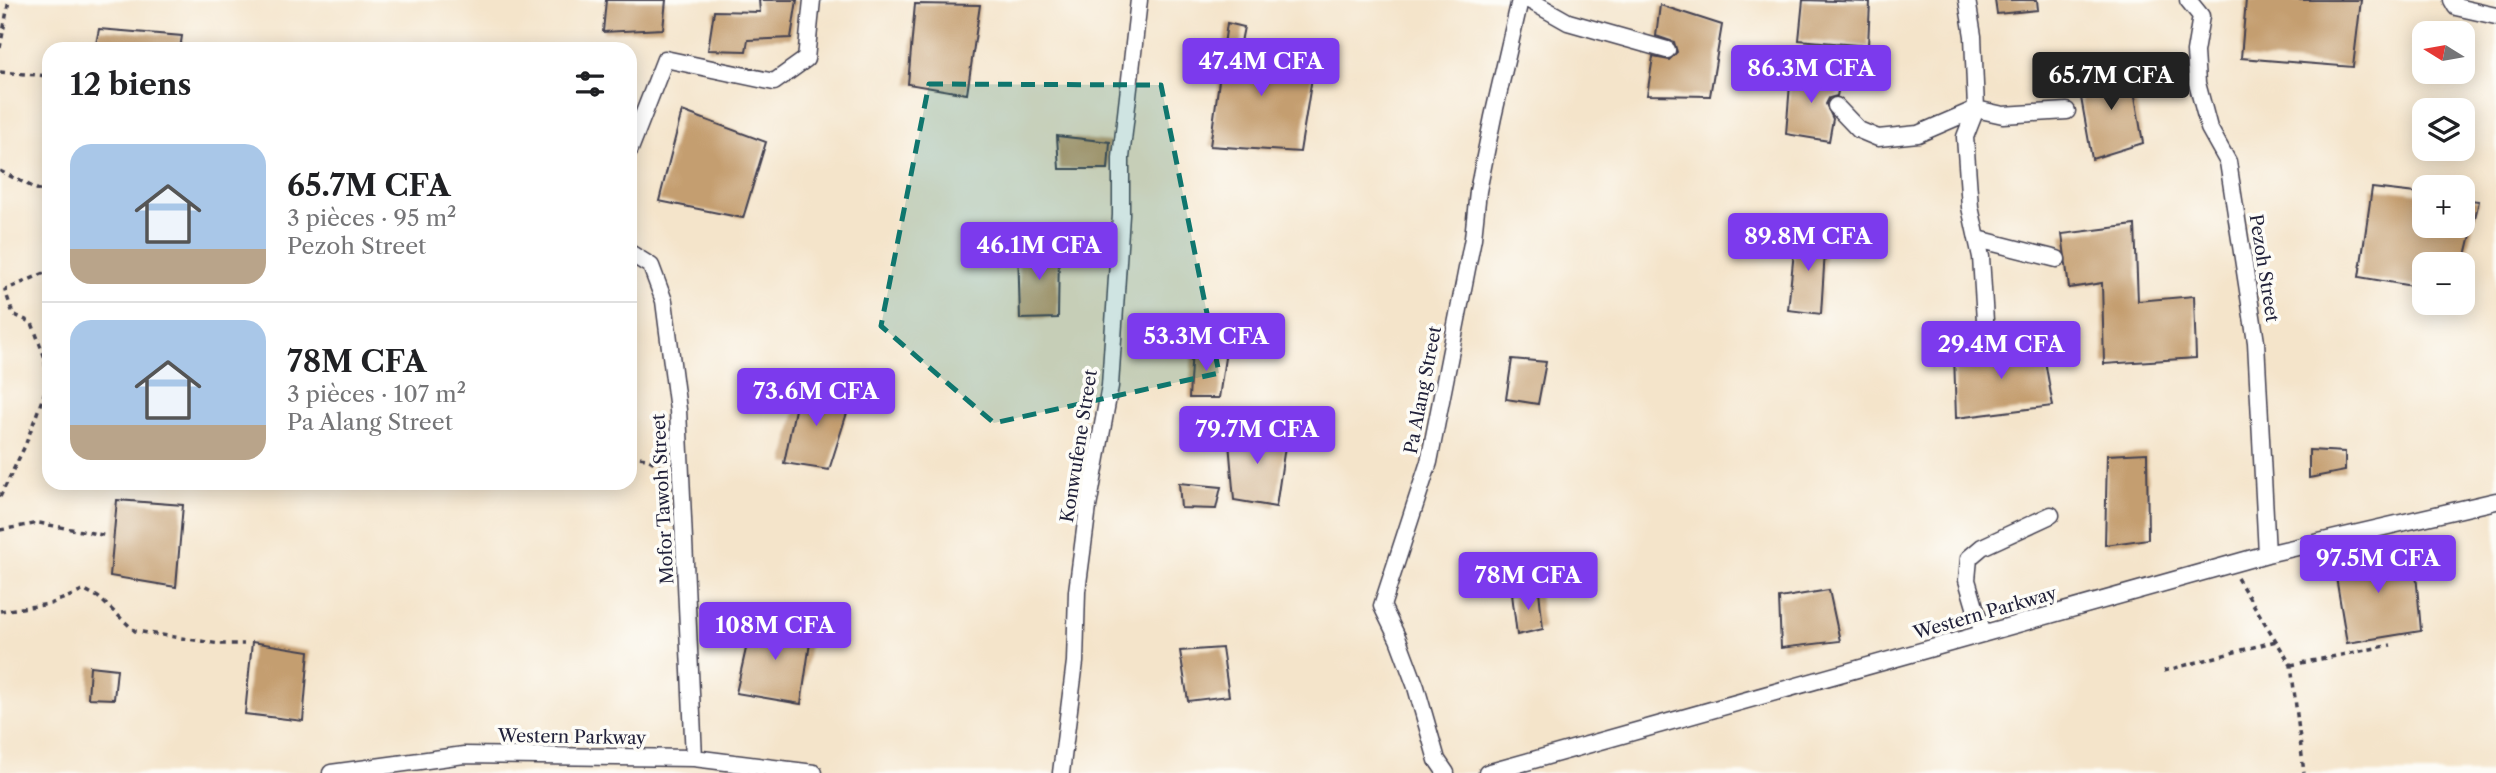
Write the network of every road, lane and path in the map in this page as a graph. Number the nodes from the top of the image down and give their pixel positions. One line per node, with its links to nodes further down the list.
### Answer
1 (9, 0): 10 (path)
2 (812, 0): 17 (street)
3 (1139, 0): 46 (street, Konwufene Street)
4 (1520, 0): 47 (street, Pa Alang Street)
5 (1529, 0): 11 (street)
6 (1967, 0): 15 (street)
7 (2188, 0): 34 (street, Pezoh Street)
8 (2452, 0): 9 (street)
9 (2496, 16)
10 (0, 48)
11 (1667, 50)
12 (0, 72): 13 (path)
13 (42, 75)
14 (1836, 106): 15 (street)
15 (1976, 109): 16 (street); 20 (street)
16 (2067, 111)
17 (637, 131)
18 (0, 171): 19 (path)
19 (42, 192)
20 (1978, 239): 22 (street); 24 (street)
21 (637, 257): 43 (street, Mofor Tawoh Street)
22 (2057, 259)
23 (42, 274): 25 (path)
24 (1986, 337)
25 (42, 350)
26 (42, 399): 29 (path)
27 (637, 457): 28 (path)
28 (661, 467)
29 (0, 497)
30 (2496, 501): 34 (street, Western Parkway)
31 (2051, 515): 37 (street)
32 (0, 530): 33 (path)
33 (108, 536)
34 (2267, 554): 35 (street, Western Parkway)
35 (2229, 565): 37 (street, Western Parkway); 38 (path)
36 (0, 611): 39 (path)
37 (1983, 634): 48 (street, Western Parkway)
38 (2276, 641): 41 (path); 42 (path)
39 (244, 644)
40 (2391, 645): 41 (path)
41 (2291, 665): 49 (path)
42 (2164, 671)
43 (694, 758): 44 (street, Western Parkway); 45 (street, Western Parkway)
44 (331, 773)
45 (814, 773)
46 (1061, 773)
47 (1446, 773)
48 (1487, 773)
49 (2304, 773)

